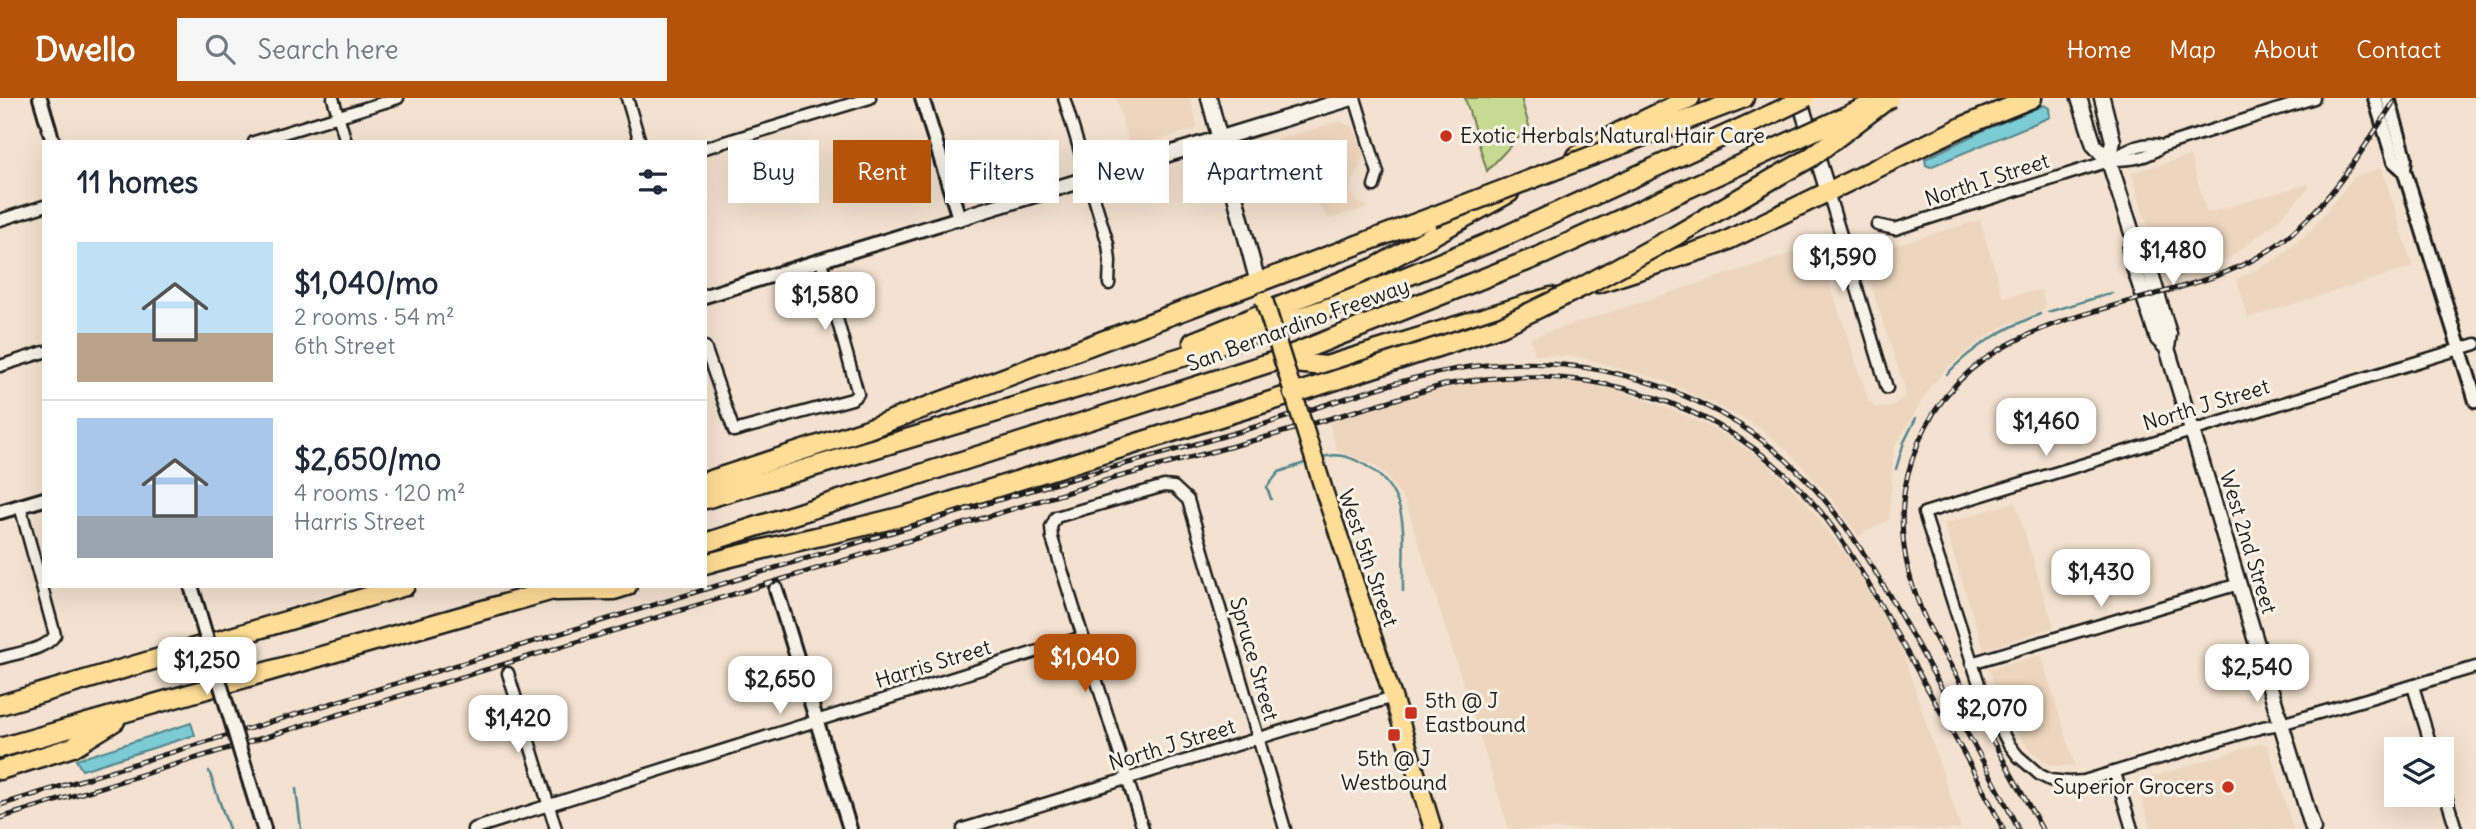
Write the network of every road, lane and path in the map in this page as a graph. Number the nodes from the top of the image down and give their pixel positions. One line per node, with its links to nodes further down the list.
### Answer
1 (40, 98): 23 (street)
2 (333, 98): 21 (street)
3 (398, 98): 21 (street)
4 (627, 98): 26 (street)
5 (870, 98): 28 (street)
6 (922, 98): 37 (street)
7 (1064, 98): 27 (street)
8 (1209, 98): 22 (main road, West 5th Street)
9 (1354, 98): 22 (main road); 33 (street)
10 (1690, 98): 52 (highway)
11 (1744, 98): 42 (highway, bridge)
12 (1798, 98): 34 (main road)
13 (1805, 98): 52 (highway, San Bernardino Freeway, bridge)
14 (1887, 98): 48 (highway, San Bernardino Freeway, bridge); 51 (highway, bridge)
15 (2032, 98): 34 (highway)
16 (2079, 98): 30 (main road, West 2nd Street)
17 (2102, 98): 30 (main road, West 2nd Street)
18 (2314, 98): 30 (street, North I Street)
19 (2375, 98): 31 (street)
20 (2388, 98): 31 (street)
21 (338, 116): 24 (street); 25 (street)
22 (1221, 138): 29 (main road); 42 (main road, West 5th Street)
23 (52, 140)
24 (260, 140)
25 (345, 140)
26 (639, 140)
27 (1076, 140)
28 (707, 147)
29 (1169, 154)
30 (2109, 160): 39 (street, North I Street); 54 (main road, West 2nd Street)
31 (2404, 170): 45 (street)
32 (1073, 184): 37 (main road)
33 (1374, 186)
34 (1828, 192): 48 (highway); 50 (street)
35 (1095, 203): 41 (street)
36 (42, 207): 38 (street)
37 (959, 218): 40 (street)
38 (0, 220)
39 (1877, 225)
40 (821, 261): 43 (street); 47 (street)
41 (1109, 284)
42 (1261, 291): 51 (main road, West 5th Street, bridge); 55 (highway)
43 (707, 295)
44 (2476, 344): 45 (street, North J Street)
45 (2460, 349): 53 (street); 54 (street, North J Street)
46 (42, 353): 49 (street)
47 (707, 353)
48 (1275, 361): 60 (highway, San Bernardino Freeway)
49 (0, 366)
50 (1887, 388)
51 (1293, 394): 61 (highway); 76 (main road, West 5th Street, bridge)
52 (1046, 398): 56 (highway, San Bernardino Freeway)
53 (2476, 401)
54 (2192, 430): 63 (main road, West 2nd Street); 72 (street, North J Street)
55 (707, 481)
56 (707, 498)
57 (42, 500): 58 (street)
58 (20, 506): 59 (street); 62 (street)
59 (0, 512)
60 (707, 541)
61 (707, 563)
62 (42, 582)
63 (2239, 584): 72 (street); 80 (main road, West 2nd Street)
64 (44, 588): 71 (street)
65 (192, 588): 89 (street, bridge)
66 (398, 588): 77 (highway)
67 (620, 588): 68 (highway)
68 (558, 589): 78 (highway)
69 (776, 589): 79 (street)
70 (1083, 637): 79 (street, Harris Street); 82 (street, Spruce Street); 86 (street)
71 (0, 658)
72 (1971, 663): 85 (street)
73 (2476, 667): 75 (street)
74 (508, 673): 87 (street)
75 (2413, 685): 80 (street); 81 (street)
76 (1393, 697): 82 (street, North J Street); 96 (main road, West 5th Street)
77 (0, 705)
78 (136, 709): 83 (highway); 84 (highway)
79 (817, 721): 87 (street, Harris Street); 92 (street)
80 (2281, 724): 85 (street); 98 (main road, West 2nd Street)
81 (2428, 737)
82 (1257, 739): 86 (street, North J Street); 95 (street, Spruce Street)
83 (0, 748)
84 (0, 770)
85 (2115, 772): 97 (street)
86 (1127, 779): 93 (street, North J Street); 94 (street)
87 (549, 805): 90 (street, Harris Street); 91 (street)
88 (2449, 807): 99 (street)
89 (264, 829)
90 (473, 829)
91 (556, 829)
92 (850, 829)
93 (963, 829)
94 (1143, 829)
95 (1284, 829)
96 (1433, 829)
97 (2132, 829)
98 (2313, 829)
99 (2456, 829)

